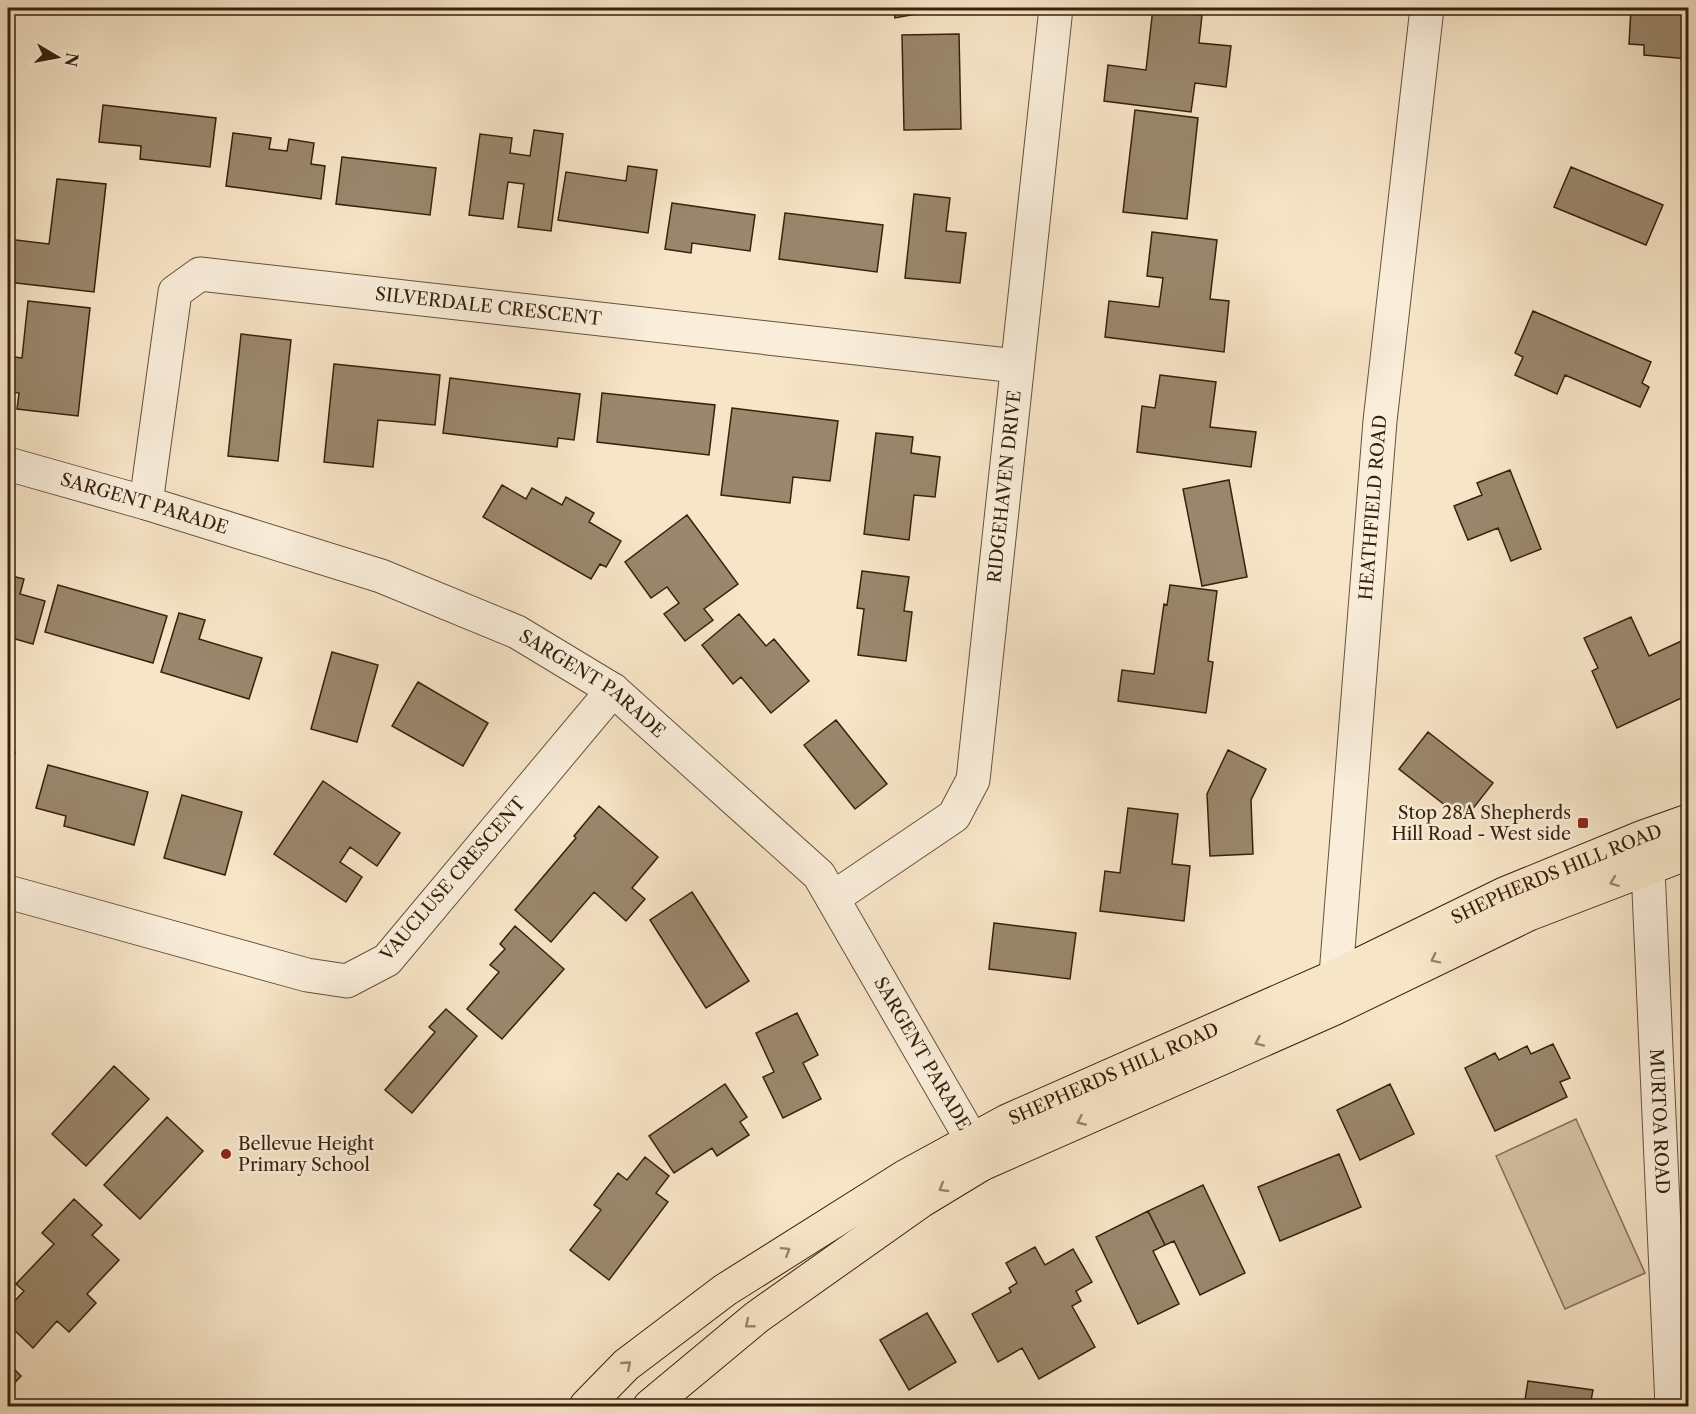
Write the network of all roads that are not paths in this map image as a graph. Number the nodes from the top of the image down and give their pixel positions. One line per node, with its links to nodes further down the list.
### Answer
1 (1056, 8): 3 (street, RIDGEHAVEN DRIVE)
2 (1427, 8): 13 (street, HEATHFIELD ROAD)
3 (1017, 366): 5 (street, SILVERDALE CRESCENT); 12 (street, RIDGEHAVEN DRIVE)
4 (8, 464): 5 (street, SARGENT PARADE)
5 (146, 503): 6 (street, SARGENT PARADE)
6 (614, 690): 11 (street, VAUCLUSE CRESCENT); 12 (street, SARGENT PARADE)
7 (1689, 821): 8 (main road, SHEPHERDS HILL ROAD)
8 (1643, 837): 10 (street, MURTOA ROAD); 13 (main road, SHEPHERDS HILL ROAD)
9 (1689, 853): 10 (main road, SHEPHERDS HILL ROAD)
10 (1648, 869): 14 (main road, SHEPHERDS HILL ROAD, one-way to 14); 18 (street, MURTOA ROAD)
11 (8, 892)
12 (833, 898): 15 (street, SARGENT PARADE)
13 (1336, 976): 14 (street, HEATHFIELD ROAD); 15 (main road, SHEPHERDS HILL ROAD)
14 (1333, 1009): 15 (main road, SHEPHERDS HILL ROAD, one-way to 15)
15 (977, 1152): 16 (main road, SHEPHERDS HILL ROAD, one-way to 15); 17 (main road, SHEPHERDS HILL ROAD, one-way to 17)
16 (586, 1407)
17 (650, 1407)
18 (1672, 1407)

